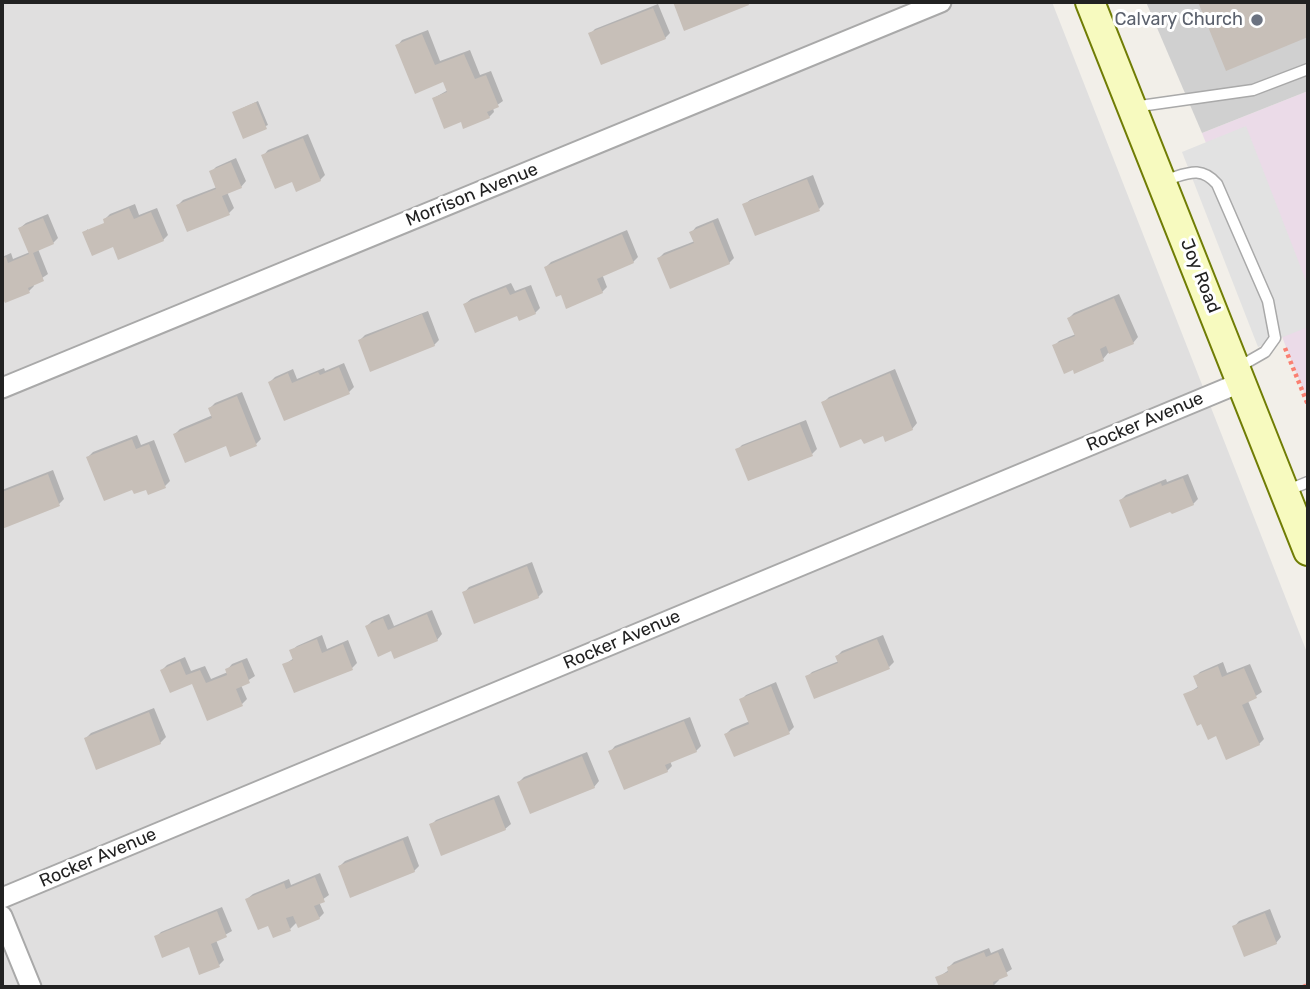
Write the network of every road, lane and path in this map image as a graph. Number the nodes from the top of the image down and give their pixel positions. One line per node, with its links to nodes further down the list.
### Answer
1 (941, 2): 8 (street, Morrison Avenue)
2 (1090, 2): 4 (street, Joy Road)
3 (1308, 69): 4 (lane)
4 (1132, 107): 5 (street, Joy Road)
5 (1162, 181): 6 (lane); 7 (street, Joy Road)
6 (1273, 320): 7 (lane); 9 (path)
7 (1240, 375): 10 (street, Joy Road); 12 (street, Rocker Avenue)
8 (2, 387)
9 (1308, 405)
10 (1297, 487): 11 (street, Joy Road)
11 (1308, 551)
12 (2, 898)
13 (2, 916): 15 (street)
14 (1308, 985): 16 (path)
15 (31, 987)
16 (1303, 987)

